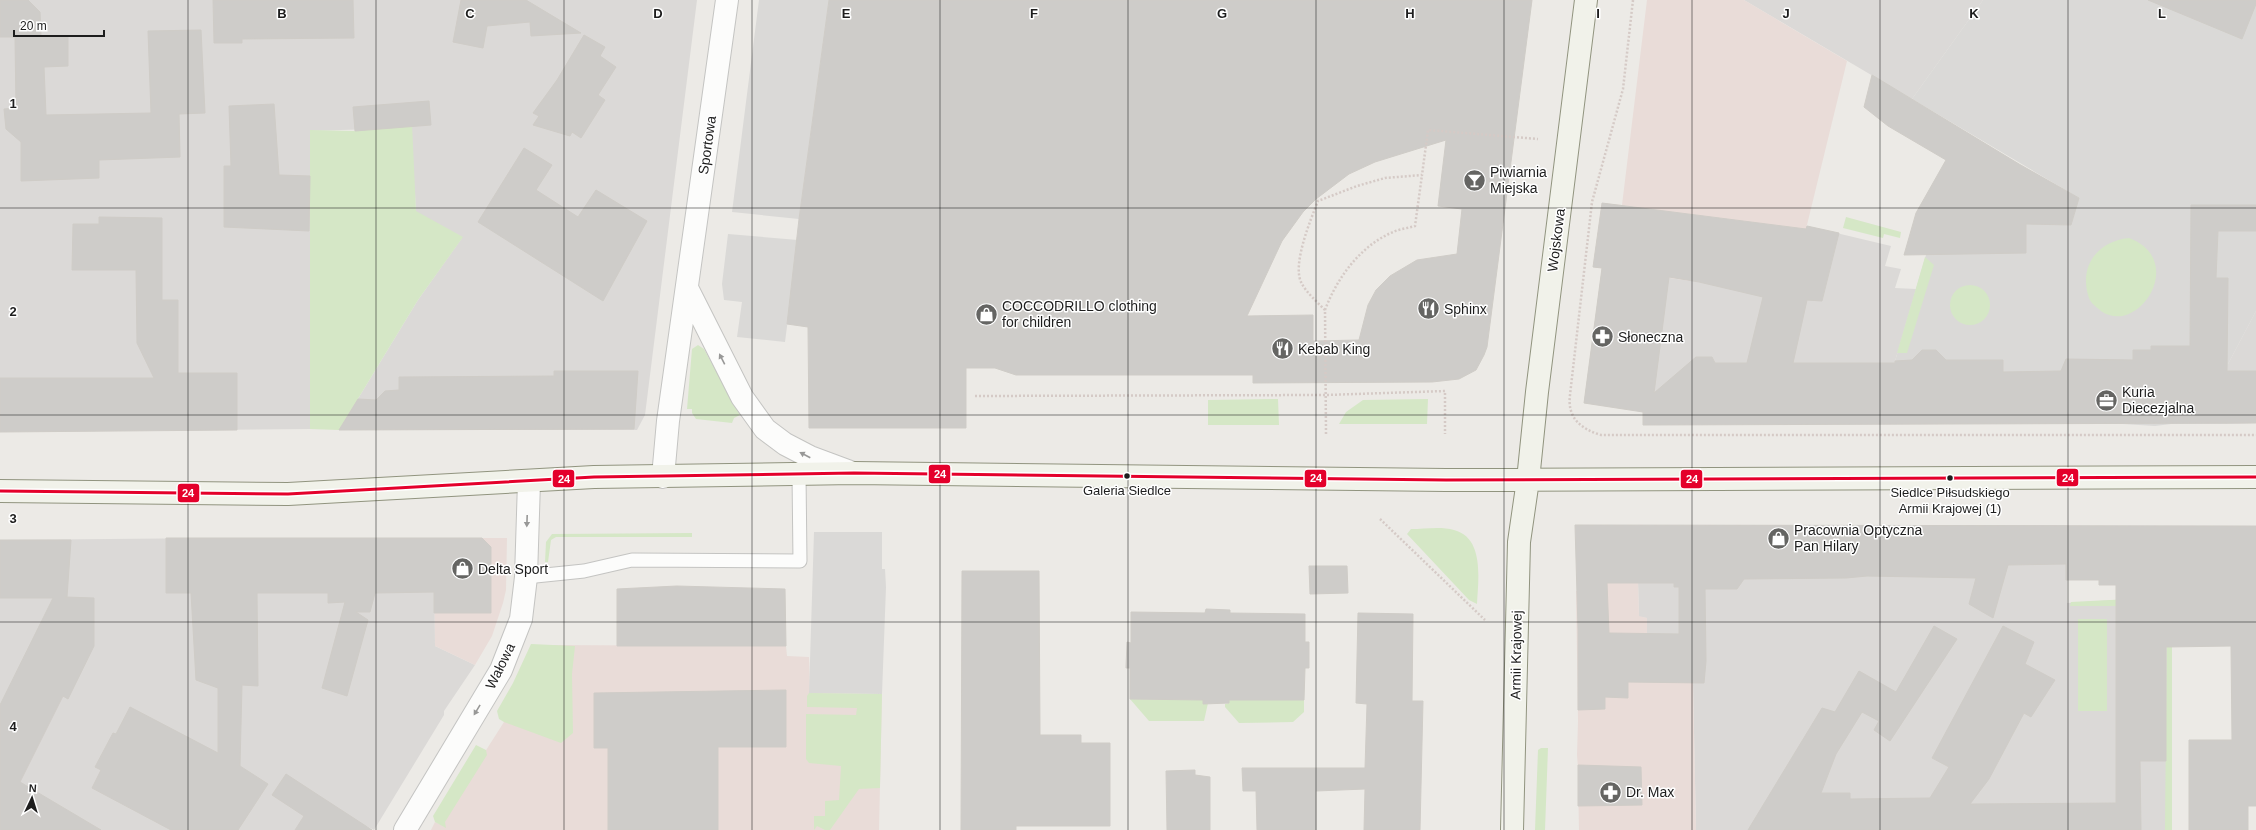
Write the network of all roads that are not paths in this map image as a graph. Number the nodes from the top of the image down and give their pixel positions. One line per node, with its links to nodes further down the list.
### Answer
1 (727, 0): 3 (street, Sportowa)
2 (1586, 0): 8 (main road, Wojskowa)
3 (688, 290): 4 (street, one-way to 3); 6 (street, Sportowa)
4 (854, 473): 5 (main road); 8 (main road)
5 (798, 474): 6 (main road); 11 (lane)
6 (663, 477): 9 (main road)
7 (2256, 478): 8 (main road)
8 (1528, 480): 13 (main road, Armii Krajowej)
9 (529, 482): 10 (main road); 11 (street, Wałowa, one-way to 11)
10 (0, 491)
11 (526, 577): 12 (street, Wałowa, one-way to 12)
12 (405, 830)
13 (1512, 830)

